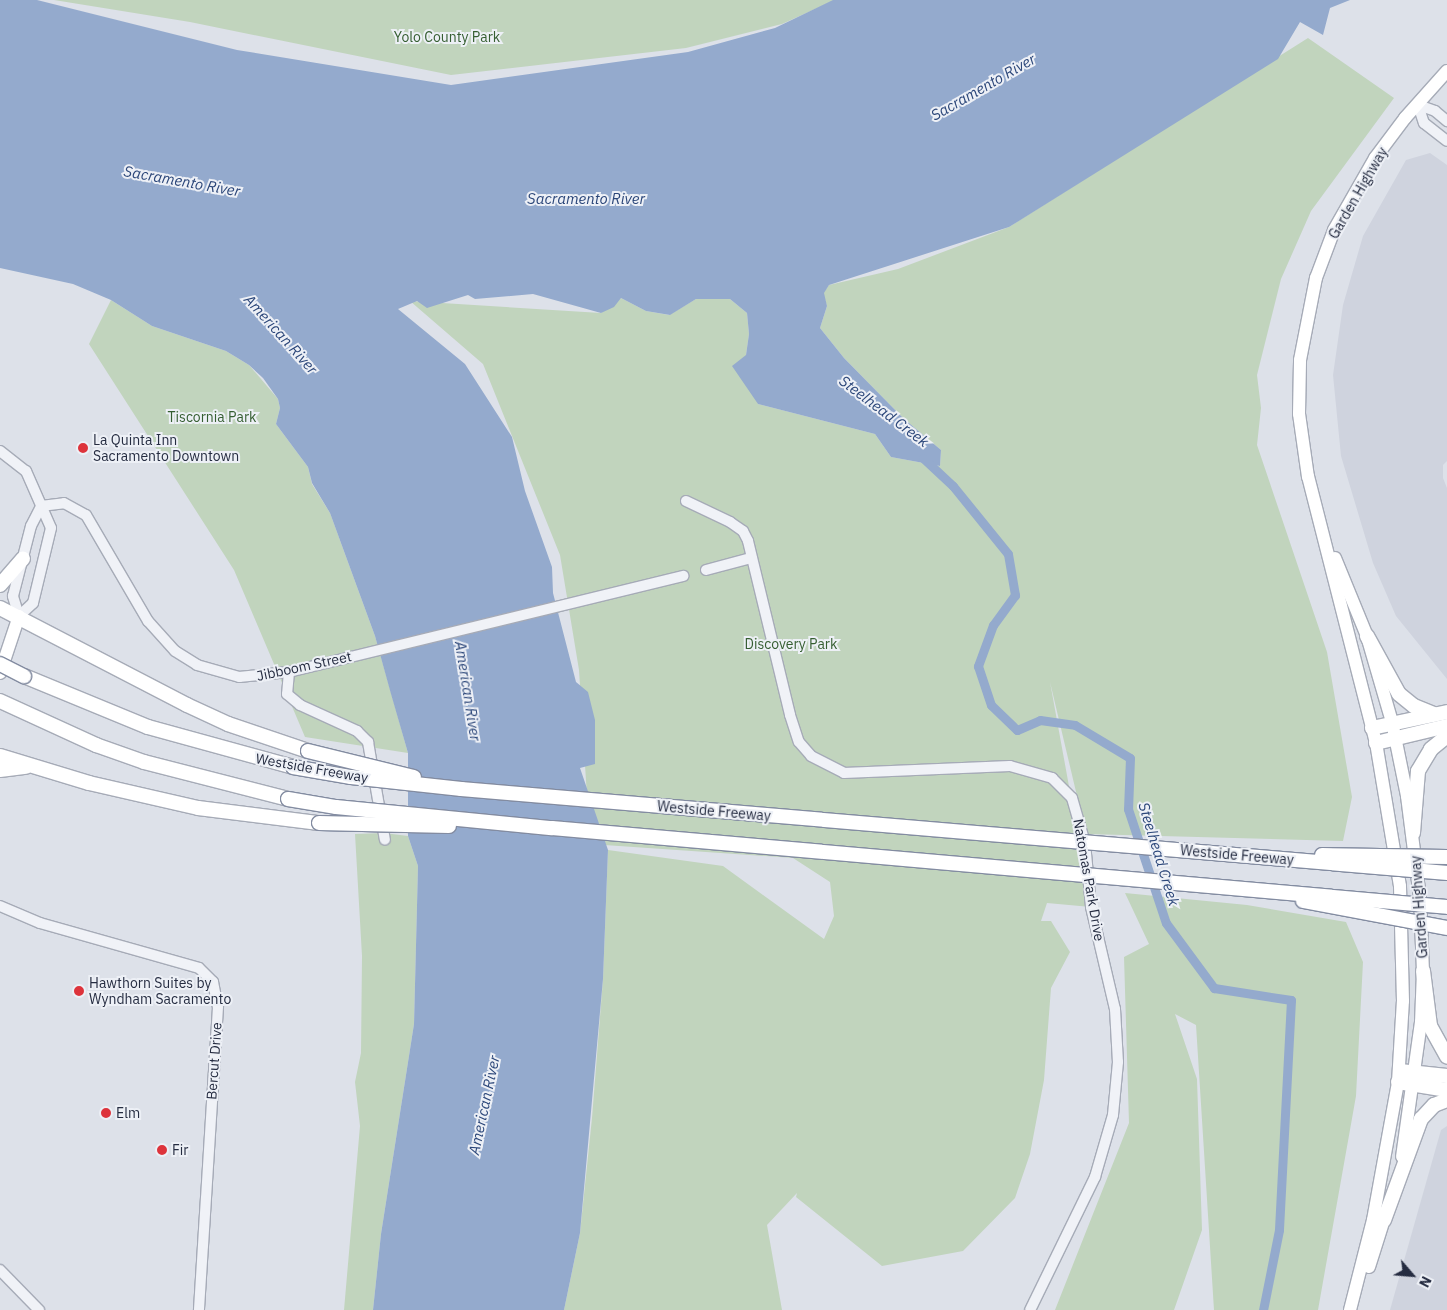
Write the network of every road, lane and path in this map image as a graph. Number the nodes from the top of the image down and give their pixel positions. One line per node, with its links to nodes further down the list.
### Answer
1 (1447, 71): 2 (main road, Garden Highway)
2 (1418, 105): 3 (street); 4 (street); 8 (main road, Garden Highway)
3 (1447, 121)
4 (1447, 141)
5 (0, 451): 7 (street)
6 (686, 501): 9 (street, Natomas Park Drive)
7 (41, 506): 10 (street); 15 (street); 18 (street, Jibboom Street)
8 (1316, 511): 16 (main road, Garden Highway); 24 (main road, Garden Highway)
9 (751, 558): 11 (street); 53 (street, Natomas Park Drive)
10 (23, 559): 13 (highway); 15 (street)
11 (706, 570)
12 (683, 576): 18 (street, Jibboom Street)
13 (0, 585)
14 (0, 608): 15 (highway)
15 (19, 616): 19 (main road); 31 (highway, bridge)
16 (1367, 636): 21 (highway); 22 (main road, Garden Highway)
17 (0, 664): 31 (highway, Westside Freeway, bridge)
18 (289, 672): 34 (street)
19 (0, 673)
20 (0, 701): 32 (highway, bridge)
21 (1440, 713): 22 (highway)
22 (1392, 722): 24 (highway); 26 (main road, Garden Highway)
23 (1447, 726): 26 (highway)
24 (1372, 728): 27 (main road, Garden Highway)
25 (1447, 736): 33 (highway)
26 (1395, 737): 27 (highway); 33 (main road, Garden Highway)
27 (1376, 743): 44 (main road, Garden Highway)
28 (0, 756): 29 (highway)
29 (32, 767): 30 (highway); 32 (highway, bridge)
30 (0, 770)
31 (461, 789): 35 (highway, Westside Freeway, bridge)
32 (552, 828): 38 (highway, bridge)
33 (1413, 834): 42 (main road, Garden Highway)
34 (385, 840)
35 (1224, 854): 36 (highway, bridge); 37 (highway, Westside Freeway, bridge)
36 (1447, 856)
37 (1447, 873)
38 (1246, 888): 40 (highway, bridge); 41 (highway, bridge)
39 (0, 906): 52 (street, Bercut Drive)
40 (1447, 907)
41 (1447, 928)
42 (1423, 971): 43 (highway); 46 (main road, Garden Highway)
43 (1447, 1057)
44 (1399, 1076): 46 (highway); 54 (main road, Garden Highway)
45 (1447, 1076): 46 (highway)
46 (1415, 1078): 47 (highway); 49 (main road, Garden Highway)
47 (1447, 1090)
48 (1447, 1100): 49 (highway)
49 (1384, 1220): 55 (main road, Garden Highway)
50 (0, 1270): 51 (street)
51 (38, 1310)
52 (199, 1310)
53 (1030, 1310)
54 (1350, 1310)
55 (1355, 1310)

